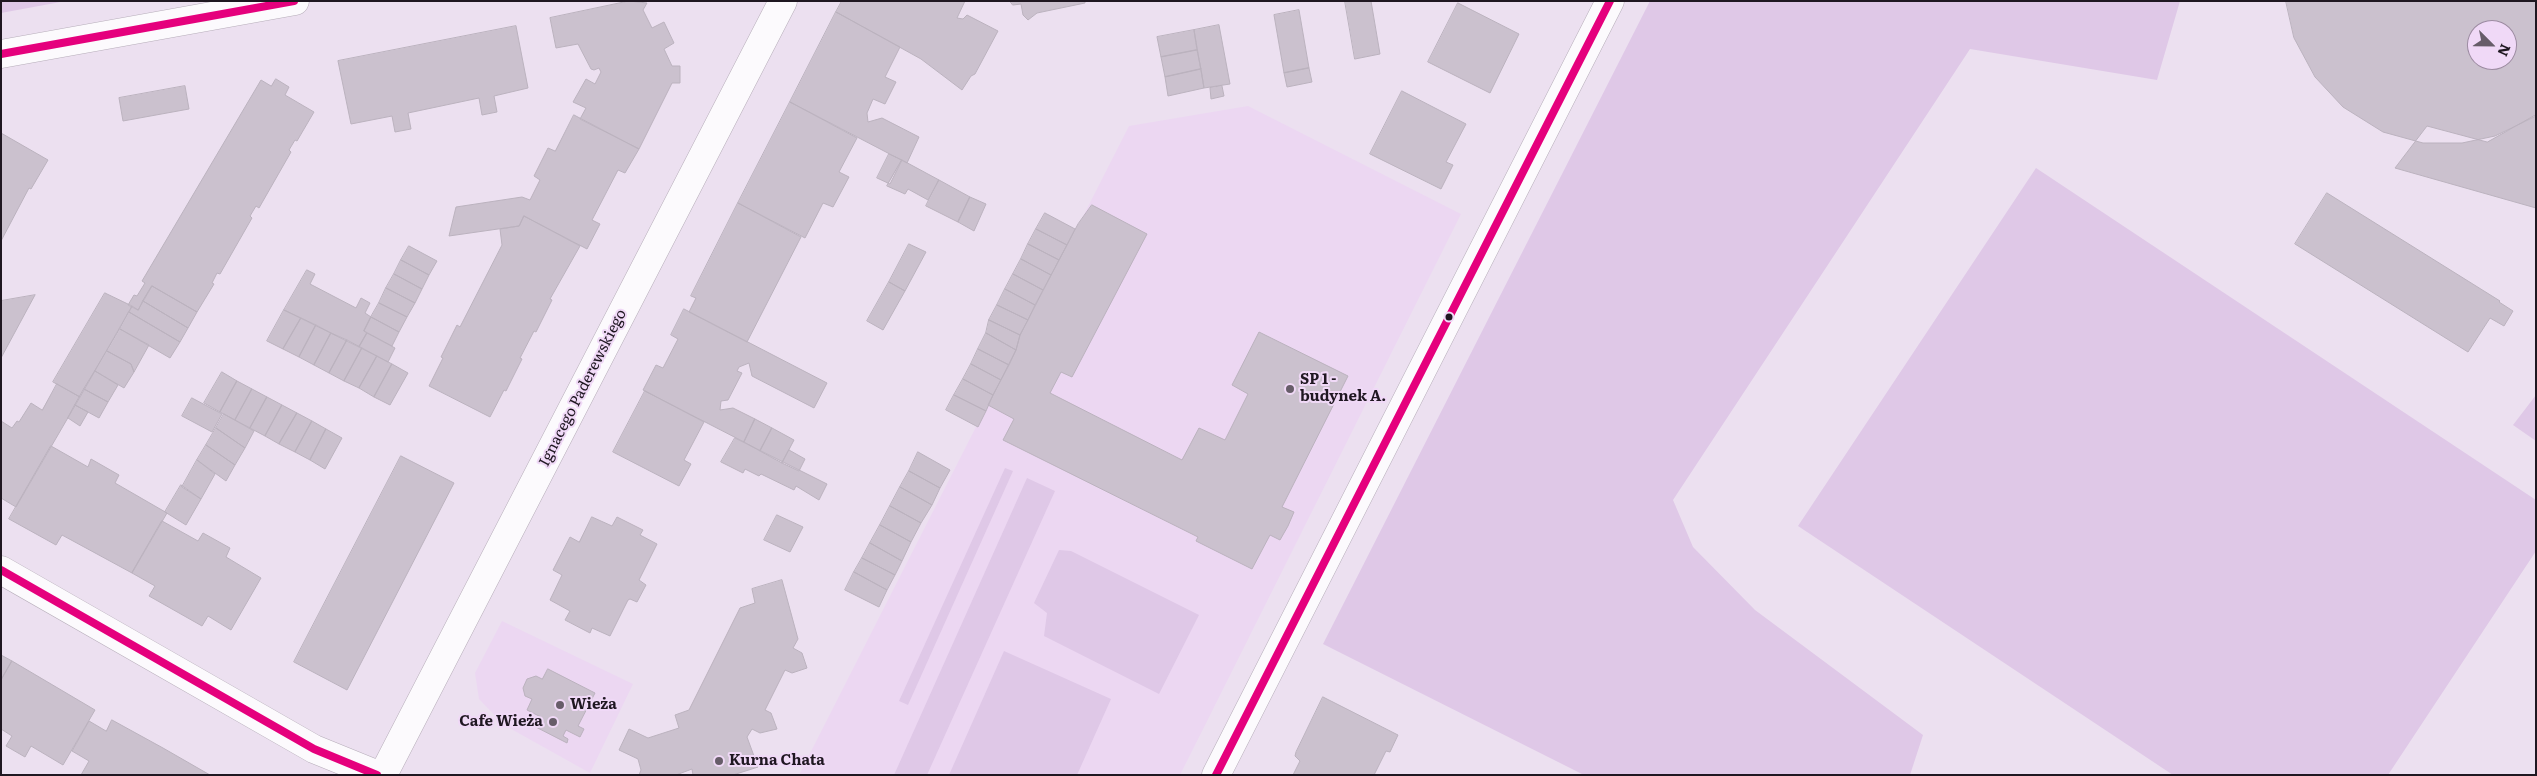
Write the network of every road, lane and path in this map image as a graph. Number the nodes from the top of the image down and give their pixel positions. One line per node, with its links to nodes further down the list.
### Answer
1 (295, 1): 4 (street)
2 (783, 1): 7 (street, Ignacego Paderewskiego)
3 (1610, 1): 8 (street)
4 (1, 54)
5 (1, 570): 6 (street)
6 (378, 775)
7 (383, 775)
8 (1216, 775)

